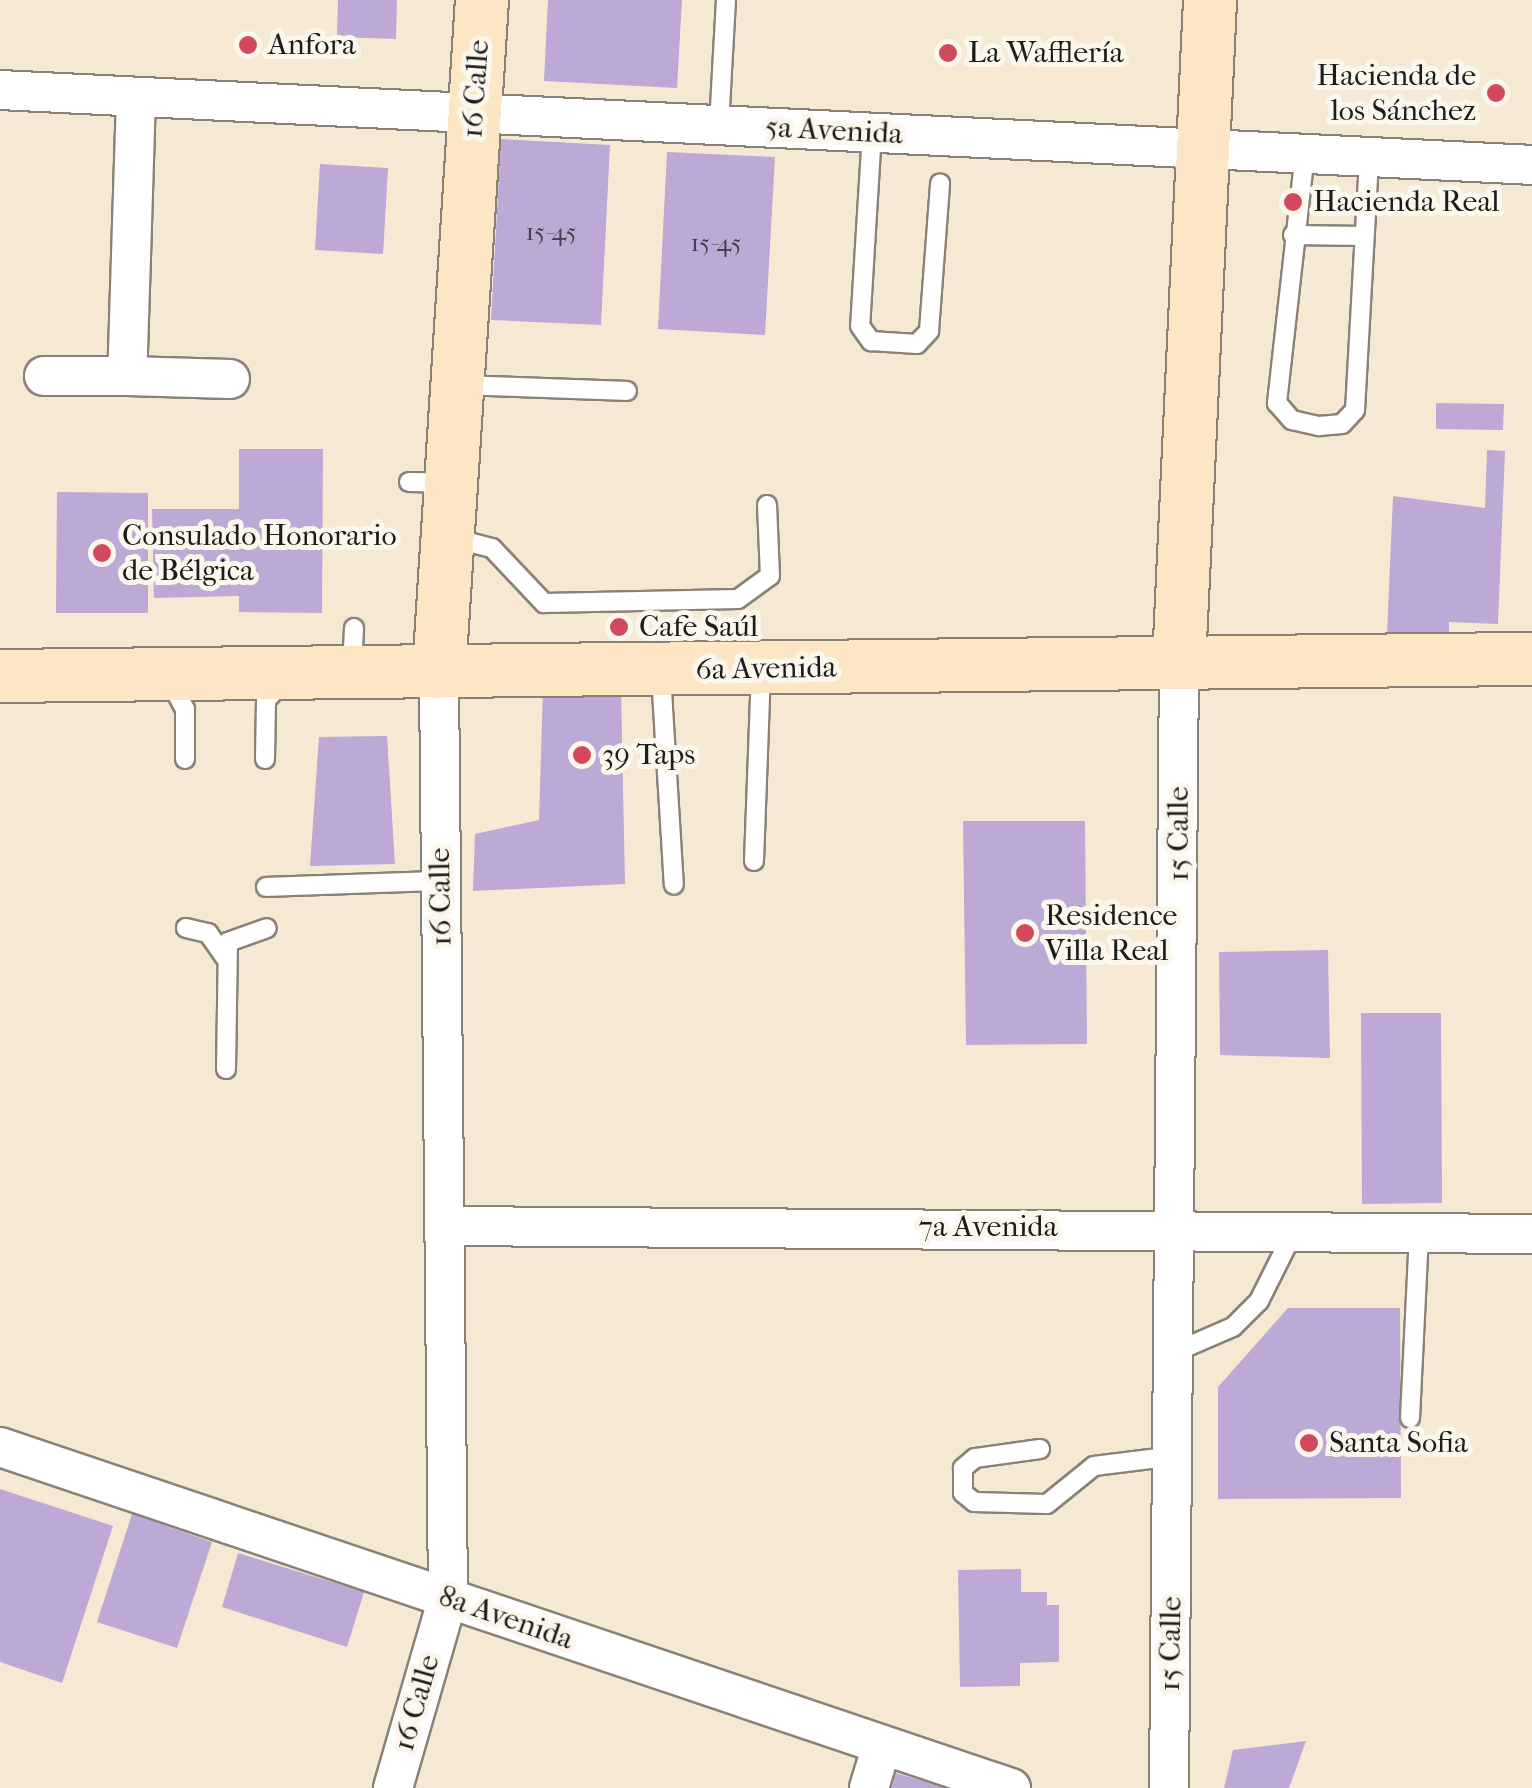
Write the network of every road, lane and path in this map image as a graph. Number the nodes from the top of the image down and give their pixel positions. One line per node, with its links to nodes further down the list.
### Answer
1 (482, 0): 6 (street, 16 Calle)
2 (726, 0): 7 (lane)
3 (1210, 0): 9 (street, 15 Calle)
4 (0, 90): 5 (street, 5a Avenida)
5 (136, 97): 6 (street, 5a Avenida); 17 (street)
6 (475, 114): 7 (street, 5a Avenida); 19 (street, 16 Calle)
7 (719, 125): 8 (street, 5a Avenida)
8 (872, 132): 9 (street, 5a Avenida); 13 (lane)
9 (1202, 148): 10 (street, 5a Avenida); 24 (street, 15 Calle)
10 (1305, 154): 11 (street, 5a Avenida); 14 (lane)
11 (1369, 157): 12 (street, 5a Avenida); 15 (lane)
12 (1532, 165)
13 (940, 183)
14 (1293, 235): 15 (lane); 15 (lane)
15 (1364, 236)
16 (44, 376): 17 (street)
17 (127, 376): 18 (street)
18 (230, 379)
19 (457, 385): 20 (lane); 22 (street, 16 Calle)
20 (626, 390)
21 (767, 505): 22 (lane)
22 (448, 537): 27 (street, 16 Calle)
23 (1532, 659): 24 (street, 6a Avenida)
24 (1179, 664): 25 (street, 6a Avenida); 42 (street, 15 Calle)
25 (762, 669): 26 (street, 6a Avenida); 33 (lane)
26 (661, 670): 27 (street, 6a Avenida); 35 (lane)
27 (439, 672): 28 (street, 6a Avenida); 34 (street, 16 Calle)
28 (291, 674): 29 (street, 6a Avenida); 32 (lane)
29 (165, 675): 30 (street, 6a Avenida); 31 (lane)
30 (0, 676)
31 (185, 759)
32 (265, 760)
33 (754, 860)
34 (441, 881): 36 (lane); 41 (street, 16 Calle)
35 (674, 885)
36 (266, 887)
37 (186, 928): 39 (lane)
38 (267, 928): 39 (lane)
39 (225, 957): 40 (lane)
40 (226, 1070)
41 (444, 1226): 42 (street, 7a Avenida); 51 (street, 16 Calle)
42 (1178, 1228): 43 (street, 7a Avenida); 46 (street, 15 Calle)
43 (1294, 1229): 44 (street, 7a Avenida); 46 (lane)
44 (1419, 1232): 45 (street, 7a Avenida); 47 (lane)
45 (1532, 1234)
46 (1176, 1352): 50 (street, 15 Calle)
47 (1410, 1418)
48 (0, 1448): 51 (street, 8a Avenida)
49 (1040, 1449): 50 (lane)
50 (1174, 1456): 56 (street, 15 Calle)
51 (448, 1598): 52 (street, 8a Avenida); 53 (street, 16 Calle)
52 (882, 1745): 54 (street); 55 (street, 8a Avenida)
53 (392, 1788)
54 (869, 1788)
55 (1011, 1788)
56 (1169, 1788)

